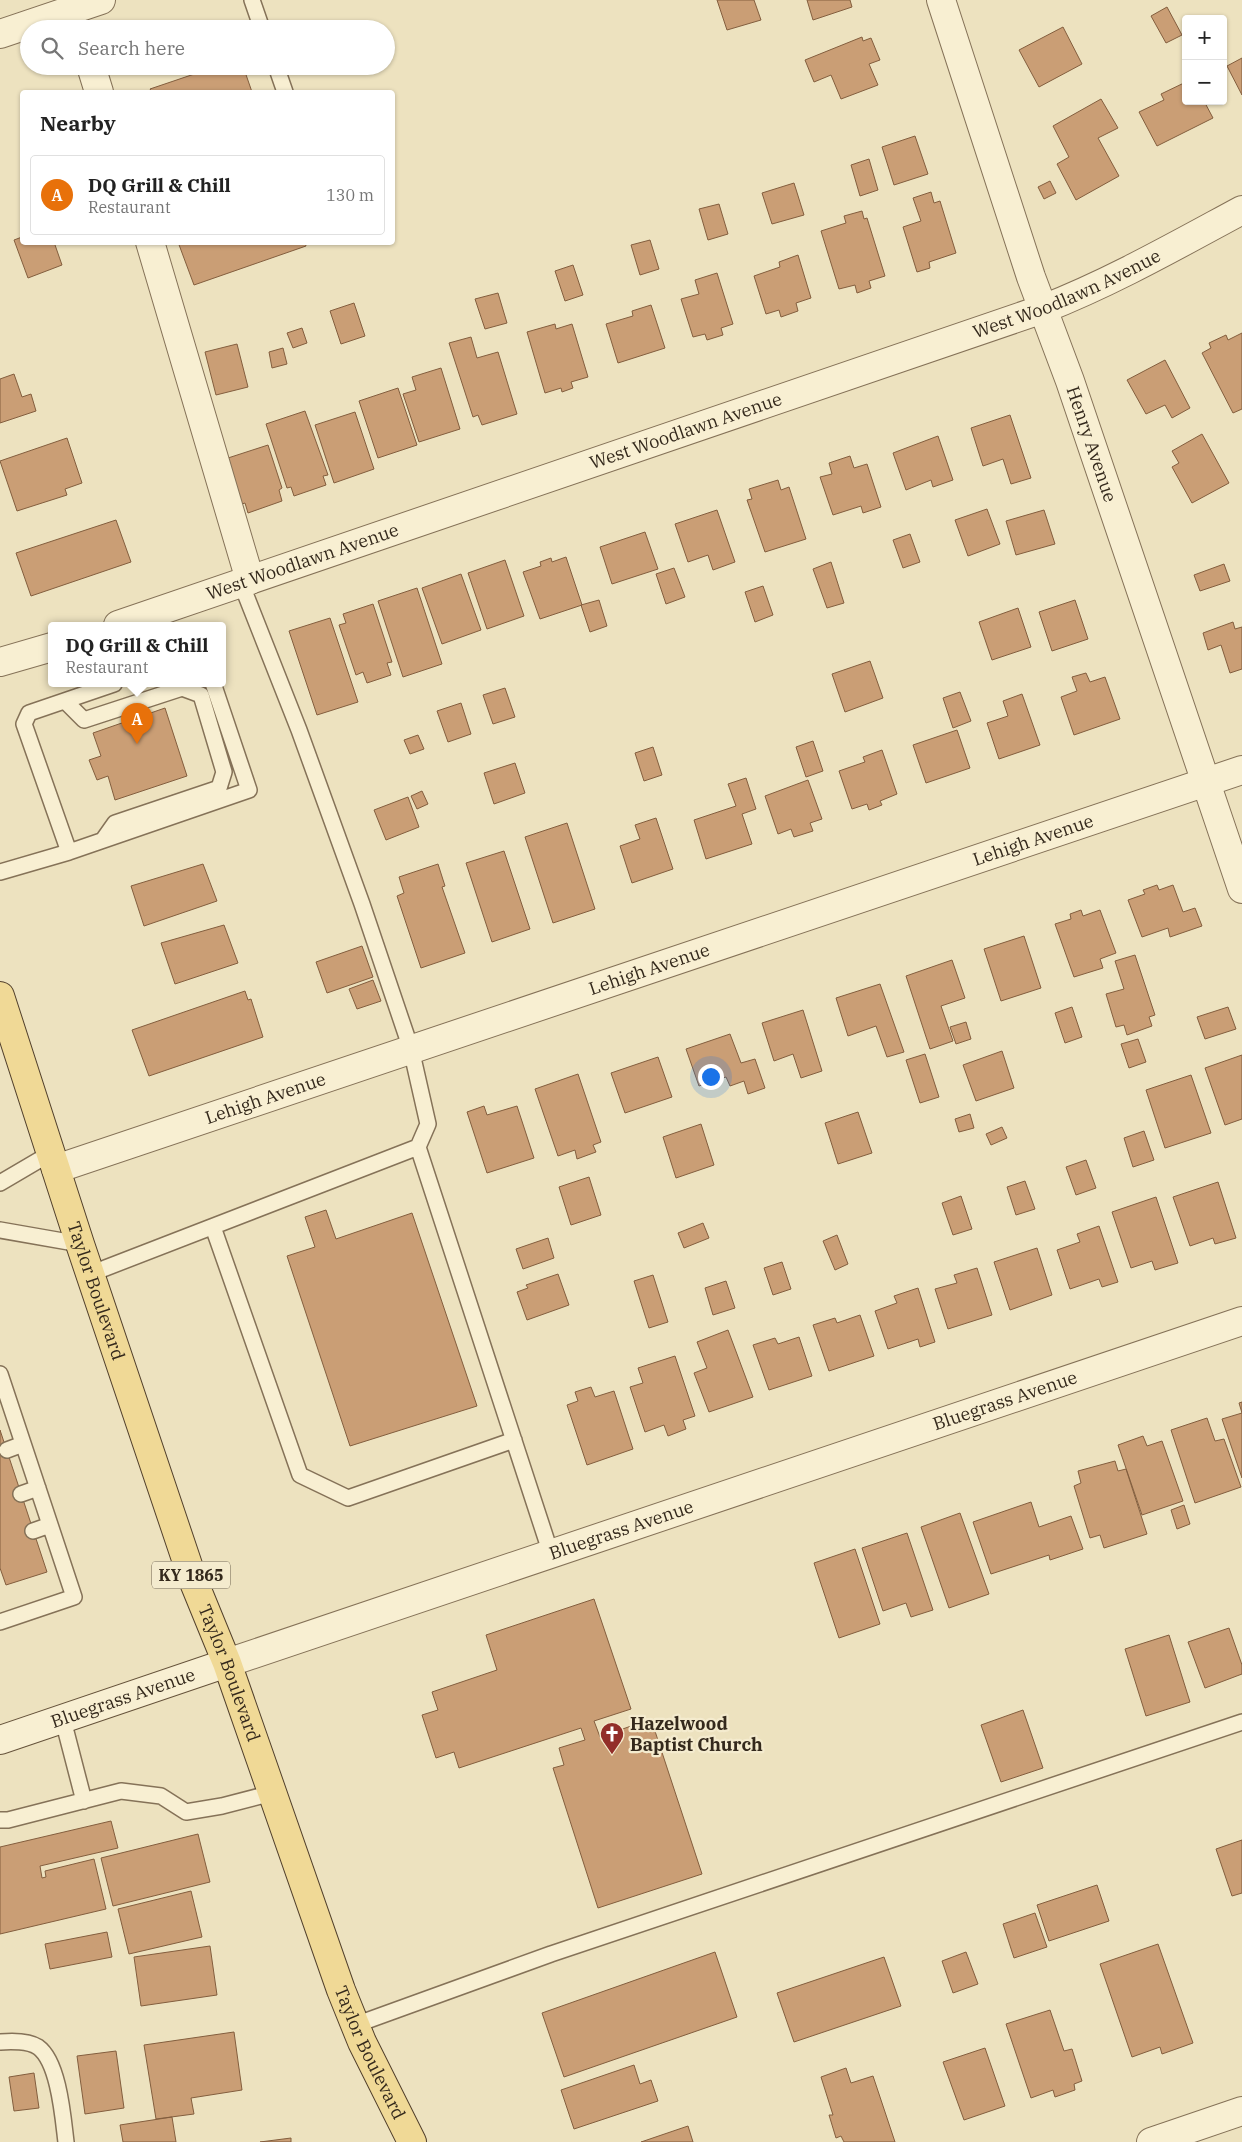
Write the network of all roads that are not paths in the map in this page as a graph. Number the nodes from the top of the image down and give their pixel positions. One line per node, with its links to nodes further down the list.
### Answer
1 (101, 0): 4 (street)
2 (252, 0): 6 (lane)
3 (942, 0): 15 (street, Henry Avenue)
4 (64, 14): 5 (street)
5 (45, 20)
6 (259, 20)
7 (20, 28): 8 (street)
8 (0, 34)
9 (94, 75): 11 (street)
10 (279, 75): 12 (lane)
11 (99, 90)
12 (284, 90)
13 (1242, 210): 15 (street, West Woodlawn Avenue)
14 (151, 245): 16 (street)
15 (1043, 309): 16 (street, West Woodlawn Avenue); 24 (street, Henry Avenue)
16 (246, 582): 17 (street, West Woodlawn Avenue); 30 (lane)
17 (127, 622)
18 (48, 648): 19 (street)
19 (0, 662)
20 (105, 687): 22 (lane)
21 (214, 687): 25 (lane)
22 (65, 701): 25 (lane); 26 (lane)
23 (1242, 770): 24 (street, Lehigh Avenue)
24 (1205, 782): 28 (street, Henry Avenue); 30 (street, Lehigh Avenue)
25 (104, 840): 26 (lane)
26 (69, 852): 27 (lane)
27 (0, 872)
28 (1242, 889)
29 (0, 996): 32 (main road, Taylor Boulevard / KY 1865)
30 (411, 1049): 31 (lane); 32 (street, Lehigh Avenue)
31 (418, 1147): 34 (lane); 41 (lane)
32 (54, 1161): 33 (lane); 36 (main road, Taylor Boulevard / KY 1865)
33 (0, 1182)
34 (213, 1226): 37 (lane); 41 (lane)
35 (0, 1230): 36 (lane)
36 (80, 1244): 37 (main road, Taylor Boulevard / KY 1865)
37 (90, 1274): 50 (main road, Taylor Boulevard / KY 1865)
38 (1242, 1321): 48 (street, Bluegrass Avenue)
39 (0, 1374): 40 (lane)
40 (5, 1404): 42 (lane)
41 (514, 1440): 48 (lane)
42 (23, 1444): 43 (lane); 44 (lane)
43 (7, 1450)
44 (38, 1488): 45 (lane); 46 (lane)
45 (21, 1494)
46 (50, 1525): 47 (lane); 49 (lane)
47 (33, 1531)
48 (552, 1554): 50 (street, Bluegrass Avenue)
49 (0, 1622)
50 (227, 1663): 51 (street, Bluegrass Avenue); 54 (main road, Taylor Boulevard / KY 1865)
51 (63, 1720): 53 (street, Bluegrass Avenue); 55 (lane)
52 (1242, 1722): 57 (lane)
53 (0, 1740)
54 (272, 1794): 55 (lane); 57 (main road, Taylor Boulevard / KY 1865)
55 (84, 1801): 56 (lane)
56 (0, 1820)
57 (355, 2025): 61 (main road, Taylor Boulevard / KY 1865)
58 (0, 2042): 60 (lane)
59 (1242, 2111): 62 (street)
60 (66, 2142)
61 (412, 2142)
62 (1151, 2142)

